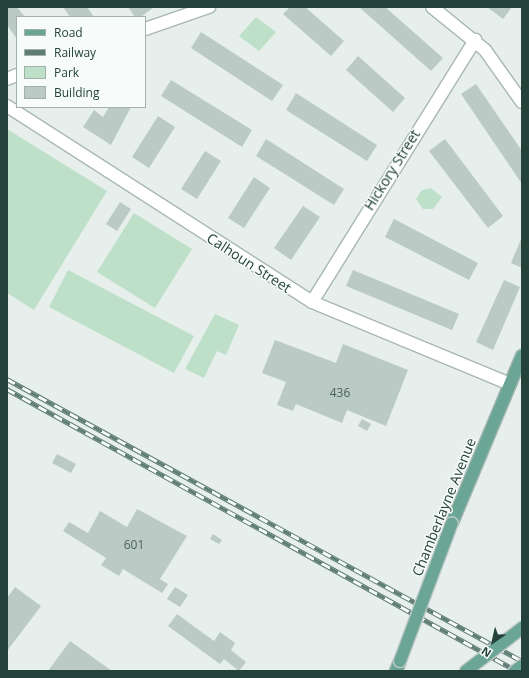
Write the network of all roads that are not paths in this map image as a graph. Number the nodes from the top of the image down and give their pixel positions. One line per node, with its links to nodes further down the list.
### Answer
1 (209, 7): 3 (street)
2 (432, 7): 4 (street)
3 (146, 29)
4 (475, 40): 5 (street); 7 (street, Hickory Street)
5 (522, 102)
6 (7, 106): 7 (street, Calhoun Street)
7 (312, 302): 9 (street, Calhoun Street)
8 (522, 356): 9 (main road, Chamberlayne Avenue)
9 (510, 384): 11 (main road, Chamberlayne Avenue, bridge)
10 (522, 628): 13 (main road, bridge)
11 (398, 666)
12 (522, 666): 14 (main road, bridge)
13 (466, 671)
14 (515, 671)

